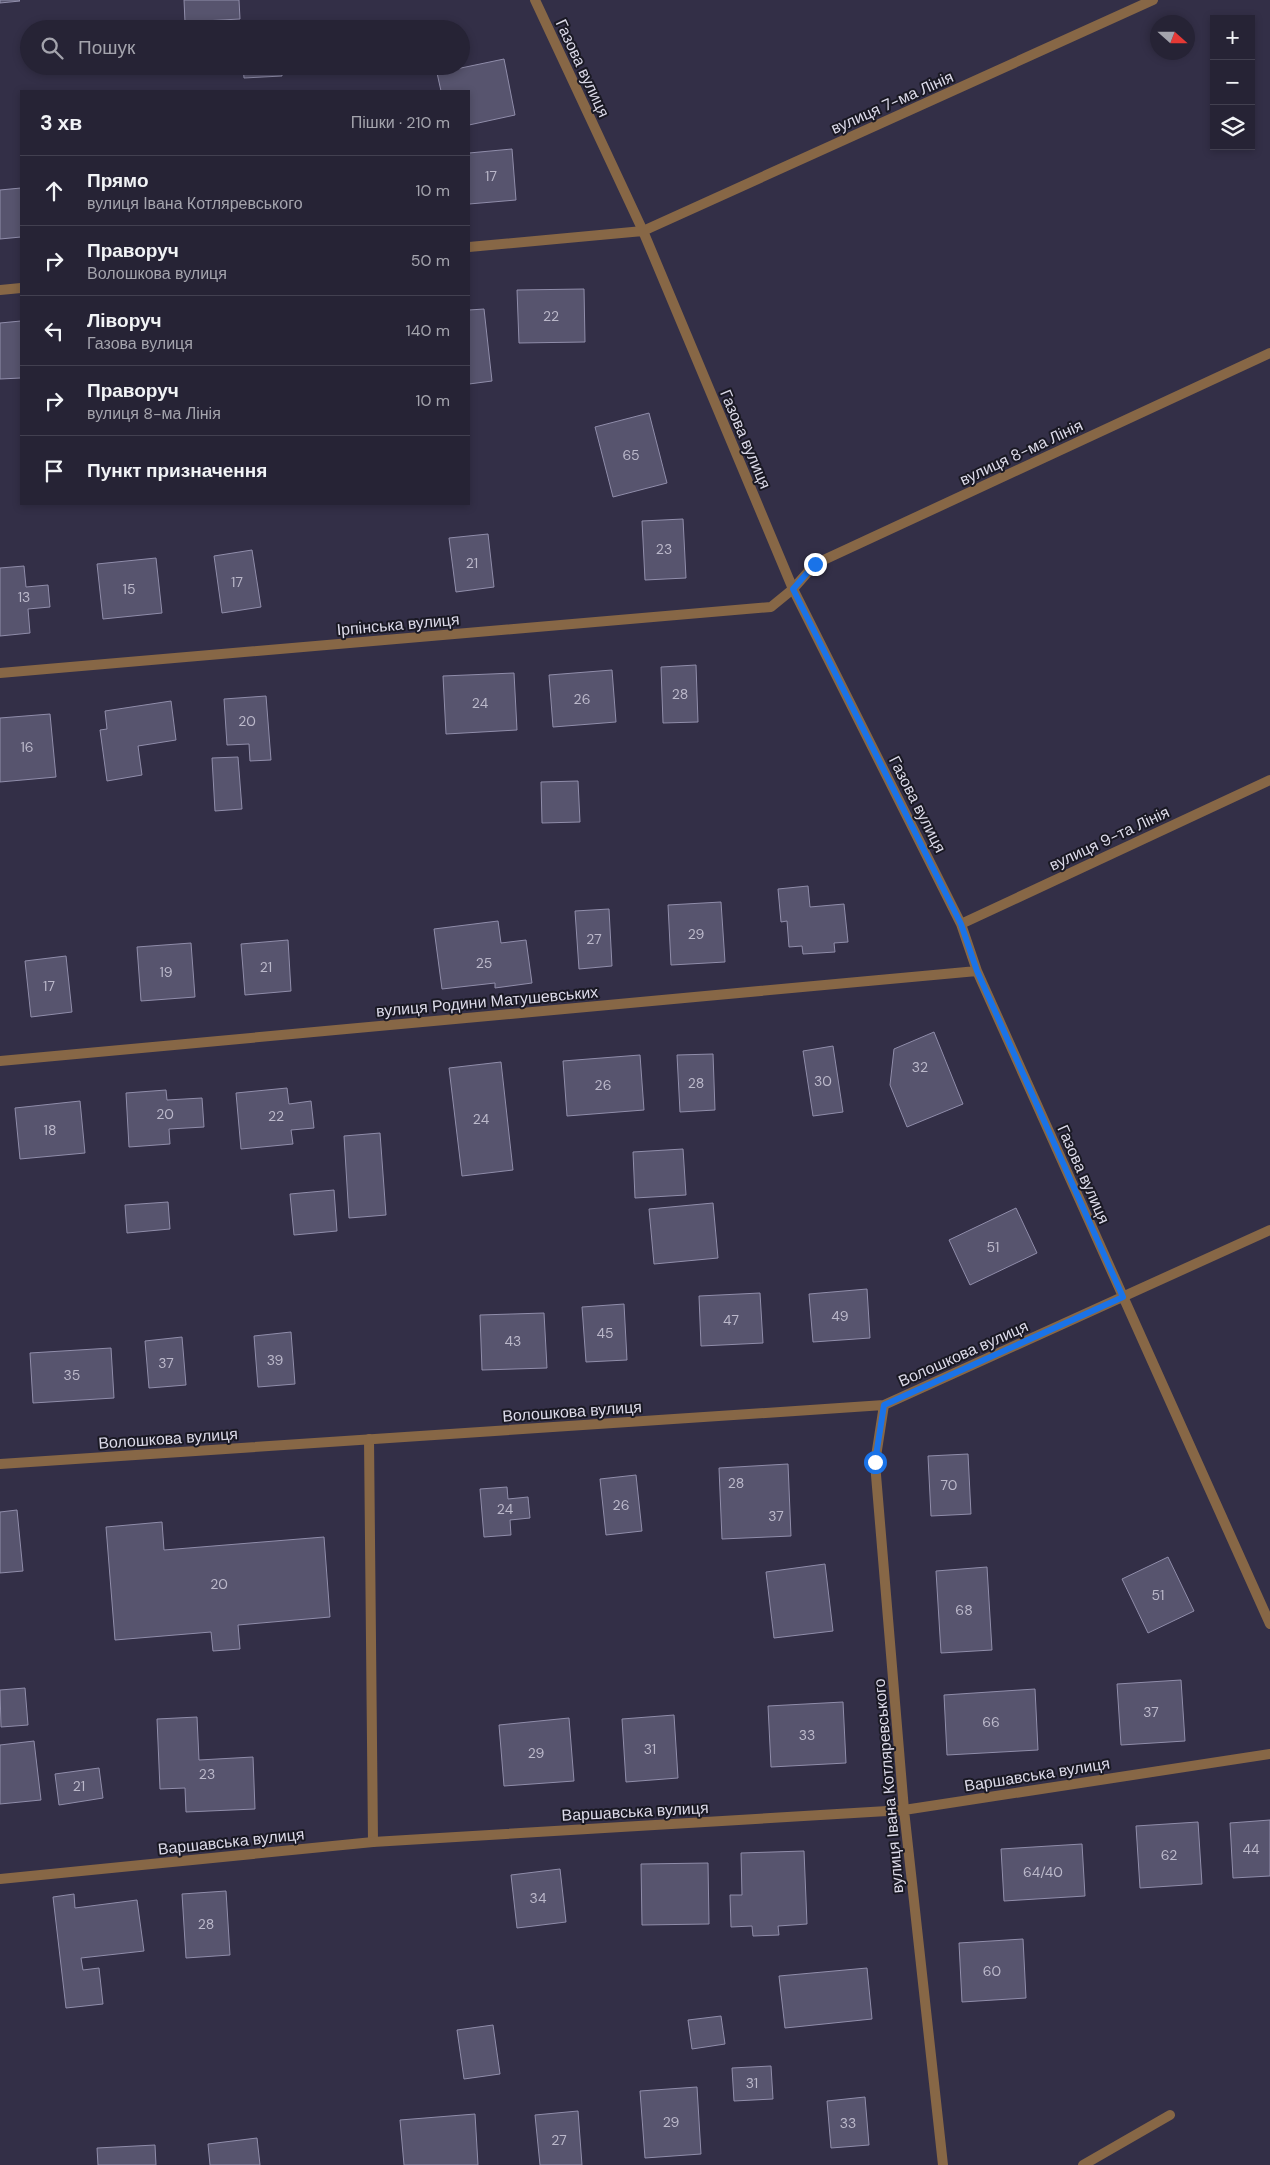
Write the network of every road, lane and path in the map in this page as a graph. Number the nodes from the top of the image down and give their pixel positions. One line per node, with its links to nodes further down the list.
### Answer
1 (535, 0): 3 (street, Газова вулиця)
2 (1152, 0): 3 (street, вулиця 7-ма Лінія)
3 (643, 231): 4 (street, вулиця 7-ма Лінія); 8 (street, Газова вулиця)
4 (470, 247)
5 (20, 288): 6 (street)
6 (0, 290)
7 (1270, 353): 8 (street, вулиця 8-ма Лінія)
8 (793, 589): 9 (street, Ірпінська вулиця); 11 (street, Газова вулиця)
9 (0, 673)
10 (1270, 780): 11 (street, вулиця 9-та Лінія)
11 (961, 924): 12 (street, Газова вулиця)
12 (977, 971): 13 (street, вулиця Родини Матушевських); 15 (street, Газова вулиця)
13 (0, 1061)
14 (1270, 1230): 15 (street, Волошкова вулиця)
15 (1123, 1297): 16 (street, Волошкова вулиця); 19 (street, Газова вулиця)
16 (884, 1405): 17 (street, Волошкова вулиця); 21 (street, вулиця Івана Котляревського)
17 (369, 1439): 18 (street, Волошкова вулиця); 22 (street)
18 (0, 1464)
19 (1270, 1624)
20 (1270, 1754): 21 (street, Варшавська вулиця)
21 (904, 1810): 22 (street, Варшавська вулиця); 25 (street, вулиця Івана Котляревського)
22 (373, 1842): 23 (street, Варшавська вулиця)
23 (0, 1879)
24 (1170, 2116): 26 (street)
25 (944, 2165)
26 (1084, 2165)

